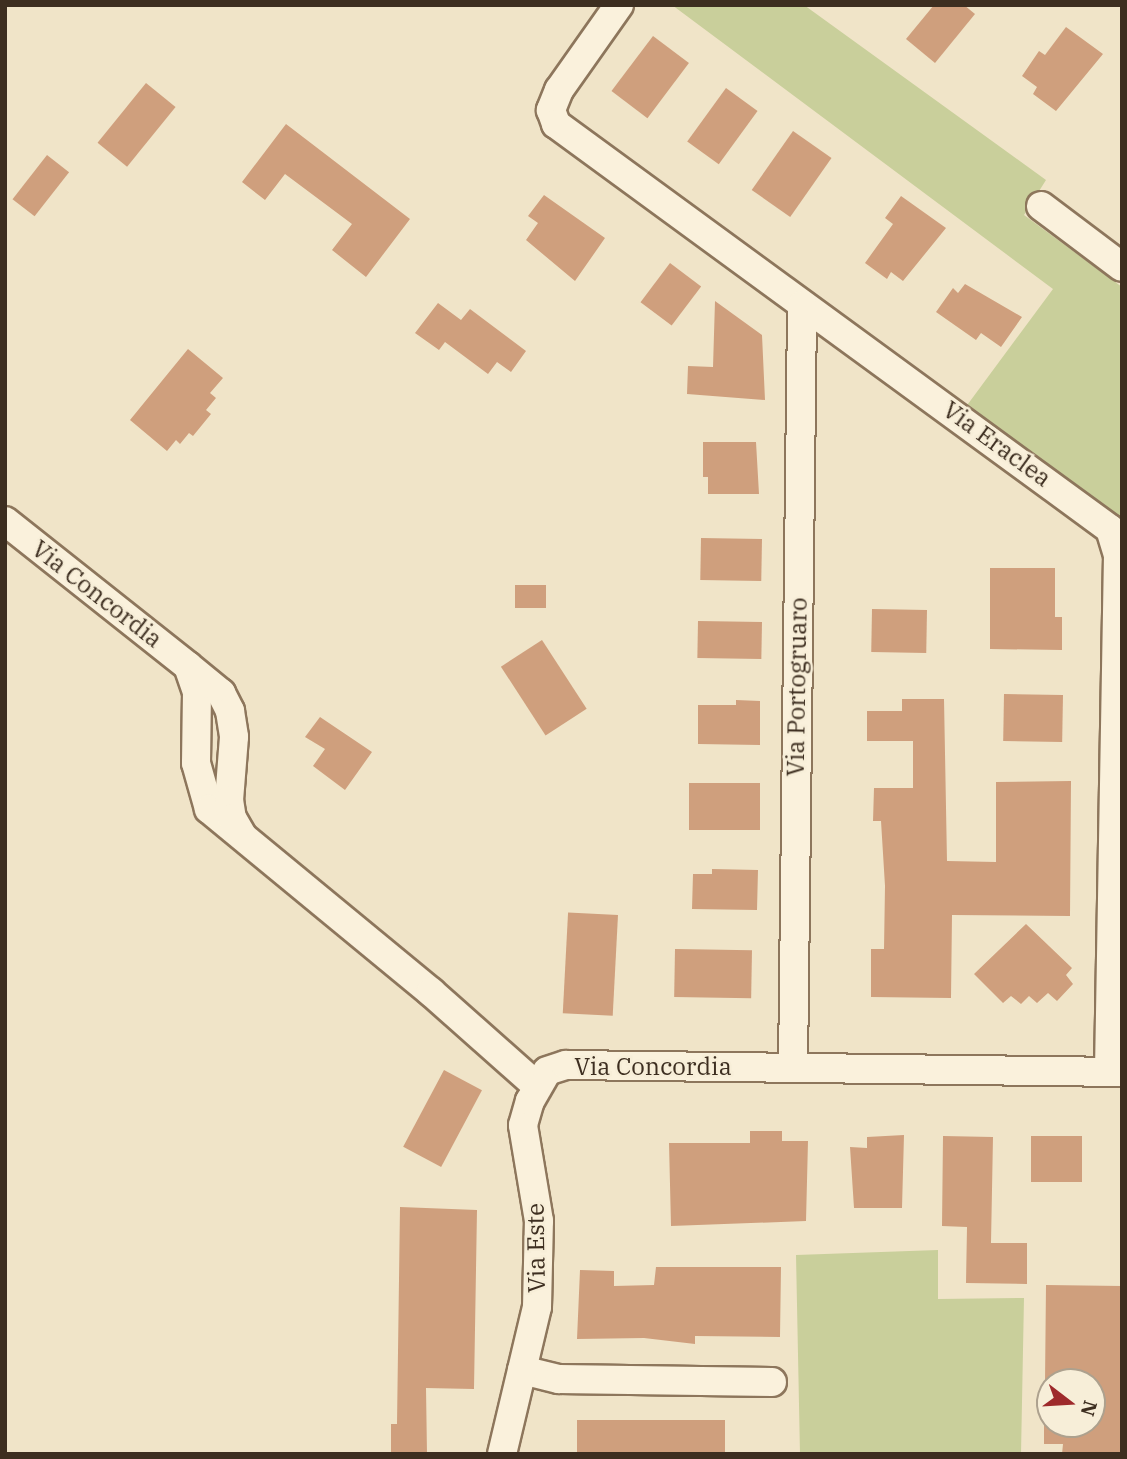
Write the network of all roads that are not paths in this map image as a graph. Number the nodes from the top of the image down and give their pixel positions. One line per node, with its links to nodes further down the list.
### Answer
1 (620, 5): 4 (street, Via Eraclea)
2 (1041, 206): 3 (street)
3 (1122, 267)
4 (802, 305): 8 (street, Via Portogruaro); 9 (street, Via Eraclea)
5 (5, 521): 6 (street, Via Concordia)
6 (188, 666): 7 (street, Via Concordia); 7 (street, Via Concordia)
7 (243, 836): 10 (street, Via Concordia)
8 (793, 1068): 9 (street, Via Concordia); 10 (street, Via Concordia)
9 (1115, 1072)
10 (537, 1086): 11 (street, Via Este)
11 (522, 1370): 12 (street); 13 (street, Via Este)
12 (772, 1382)
13 (502, 1454)

